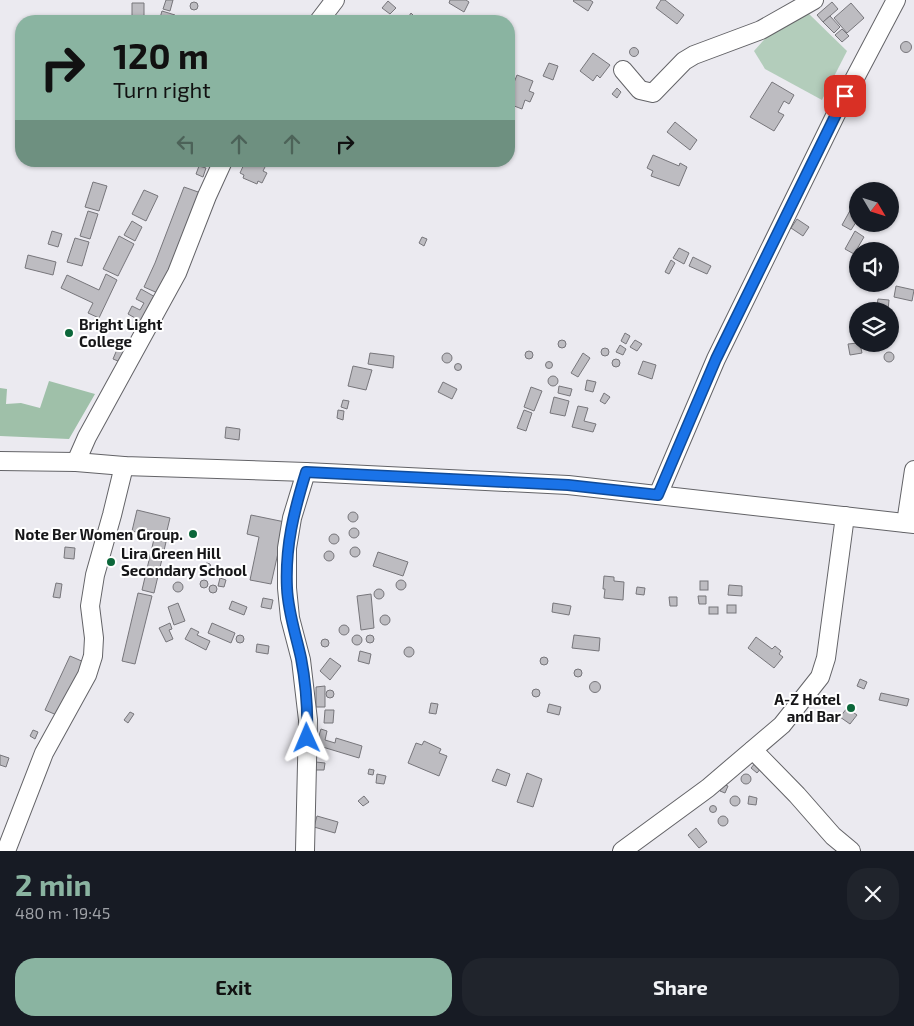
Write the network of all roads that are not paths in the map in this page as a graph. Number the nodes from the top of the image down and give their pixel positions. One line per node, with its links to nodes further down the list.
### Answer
1 (335, 0): 4 (street)
2 (814, 0): 5 (street)
3 (896, 0): 12 (street)
4 (324, 15)
5 (623, 70)
6 (220, 167): 8 (street)
7 (0, 461): 8 (street)
8 (76, 462): 9 (street)
9 (124, 466): 11 (street); 16 (street)
10 (914, 470): 14 (street)
11 (306, 472): 12 (street); 17 (street)
12 (658, 495): 13 (street)
13 (845, 516): 14 (street); 15 (street)
14 (910, 523)
15 (753, 750): 18 (street); 19 (street)
16 (6, 851)
17 (305, 851)
18 (622, 851)
19 (852, 851)

